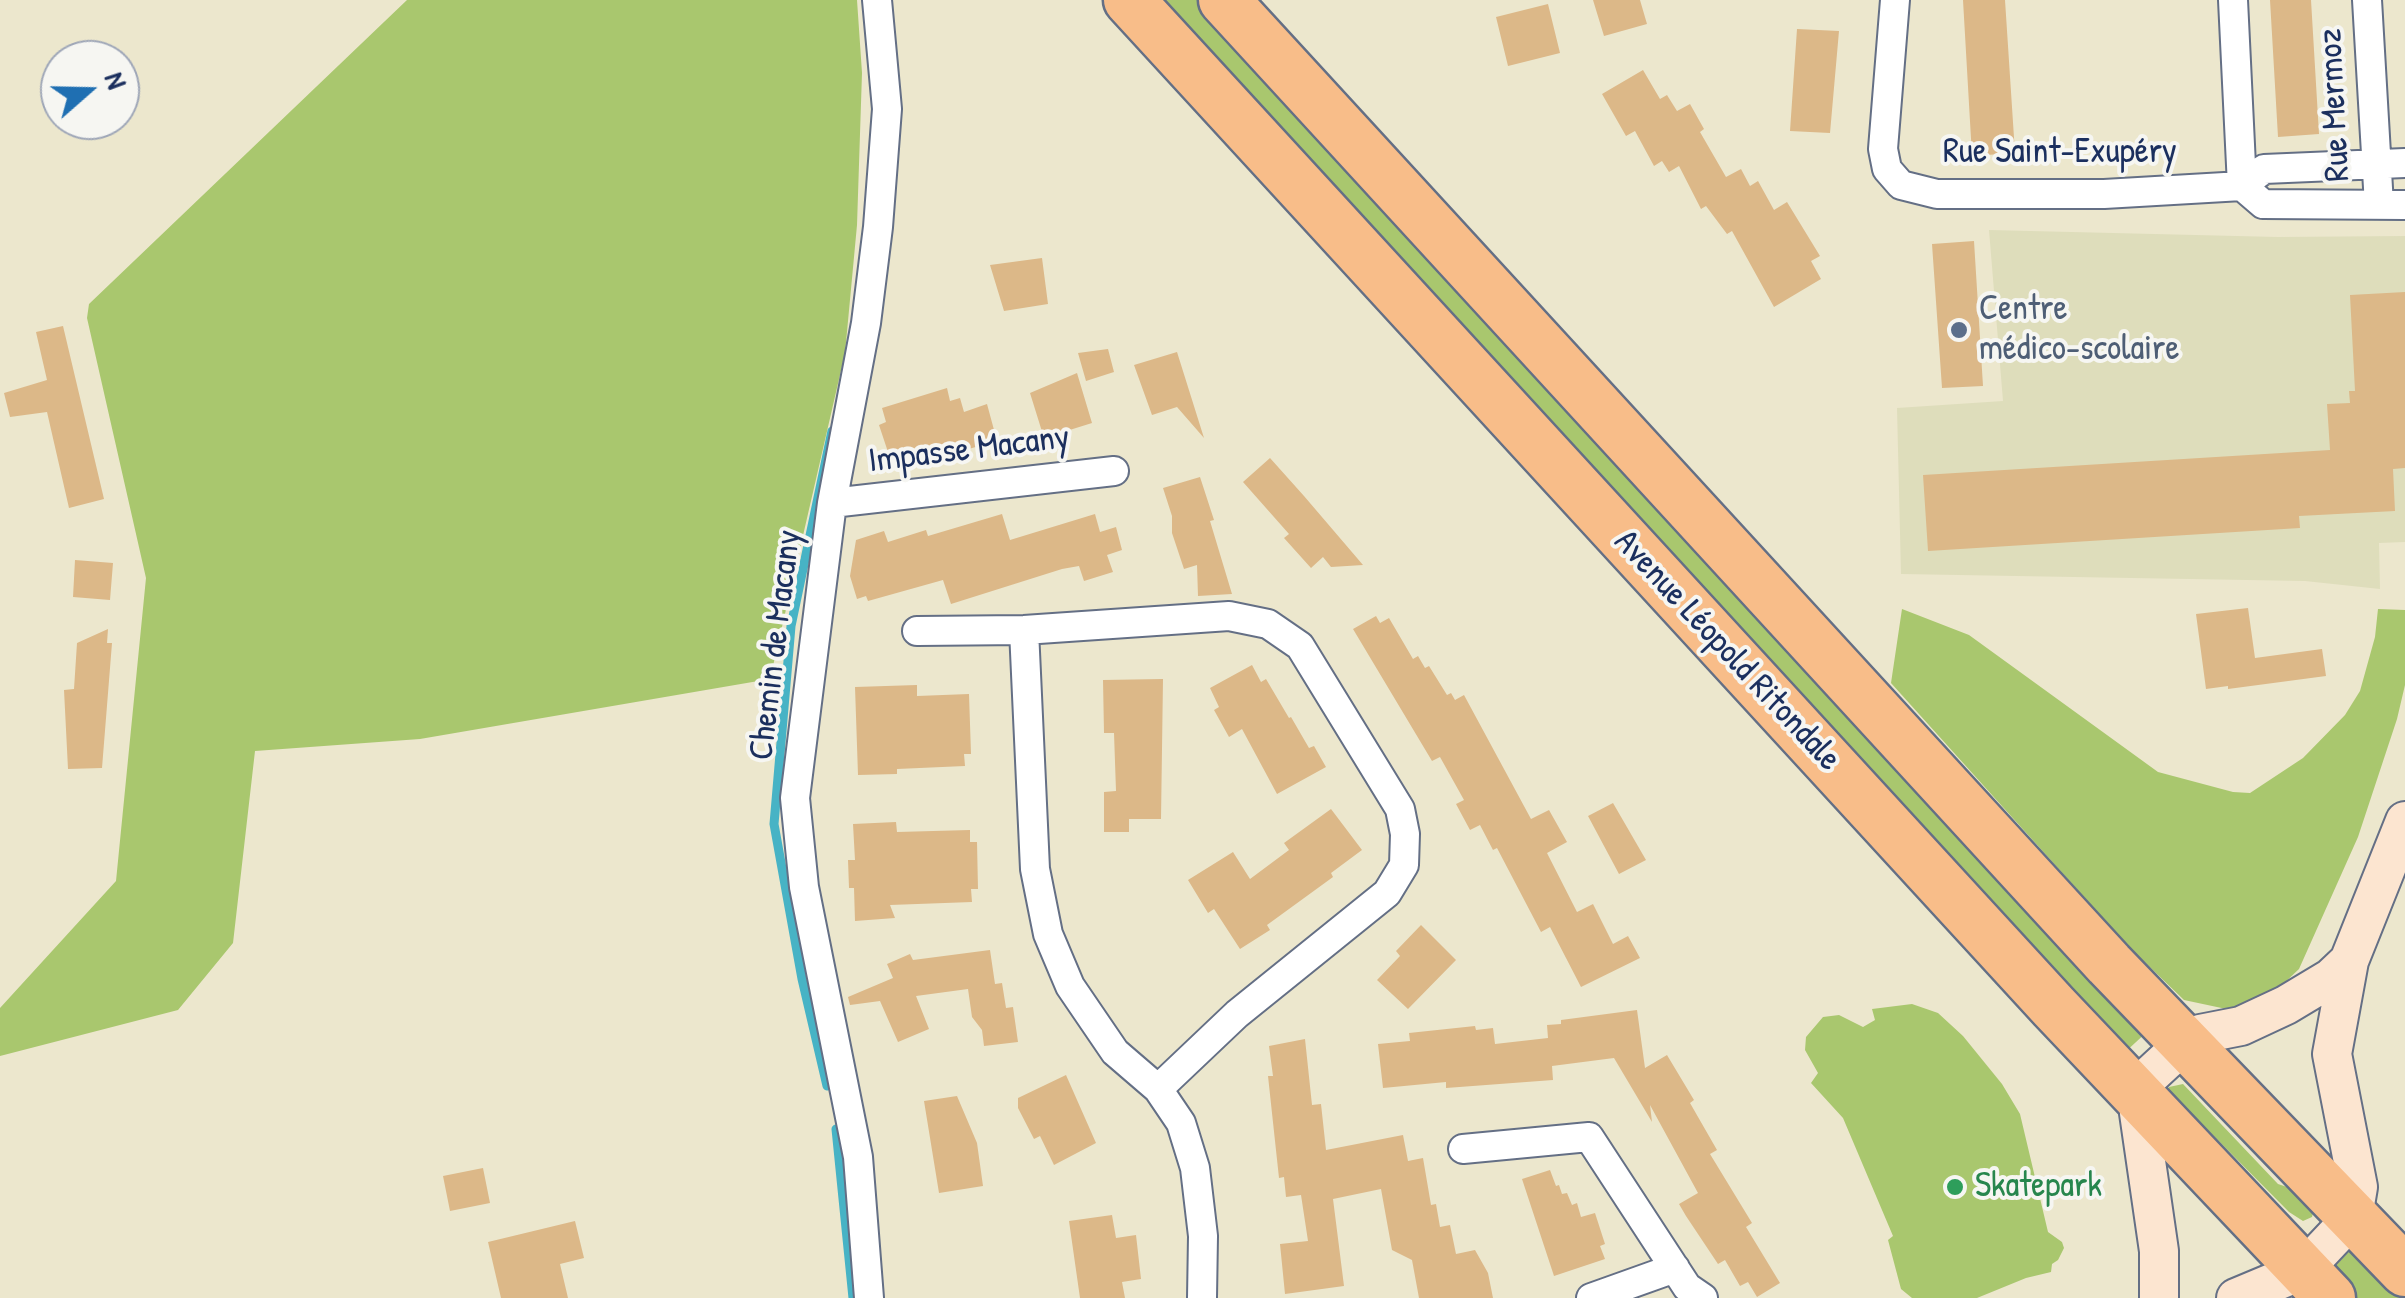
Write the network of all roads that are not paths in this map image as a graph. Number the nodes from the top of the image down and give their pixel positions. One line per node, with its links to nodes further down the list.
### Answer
1 (877, 0): 12 (street, Chemin de Macany)
2 (1129, 0): 19 (highway, Avenue Léopold Ritondale)
3 (1224, 0): 17 (highway, Avenue Léopold Ritondale)
4 (1895, 0): 9 (street, Rue Saint-Exupéry)
5 (2233, 0): 9 (street)
6 (2367, 0): 8 (street, Rue Mermoz)
7 (2405, 163): 8 (street, Rue Saint-Exupéry)
8 (2376, 164): 9 (street, Rue Saint-Exupéry); 10 (street, Rue Mermoz)
9 (2242, 186): 10 (street, Rue Saint-Exupéry)
10 (2392, 205)
11 (1114, 471): 12 (street, Impasse Macany)
12 (832, 503): 25 (street, Chemin de Macany)
13 (1024, 630): 14 (street); 18 (street); 18 (street)
14 (917, 632)
15 (2403, 833): 16 (street)
16 (2350, 960): 17 (street); 21 (street)
17 (2184, 1043): 19 (street); 21 (highway, Avenue Léopold Ritondale)
18 (1158, 1089): 26 (street)
19 (2138, 1096): 24 (highway, Avenue Léopold Ritondale); 29 (street)
20 (1463, 1149): 22 (street)
21 (2352, 1217): 23 (highway, Avenue Léopold Ritondale); 24 (street)
22 (1675, 1268): 27 (street); 28 (street)
23 (2405, 1271)
24 (2317, 1284): 30 (street)
25 (869, 1298)
26 (1202, 1298)
27 (1590, 1298)
28 (1703, 1298)
29 (2160, 1298)
30 (2236, 1298)

